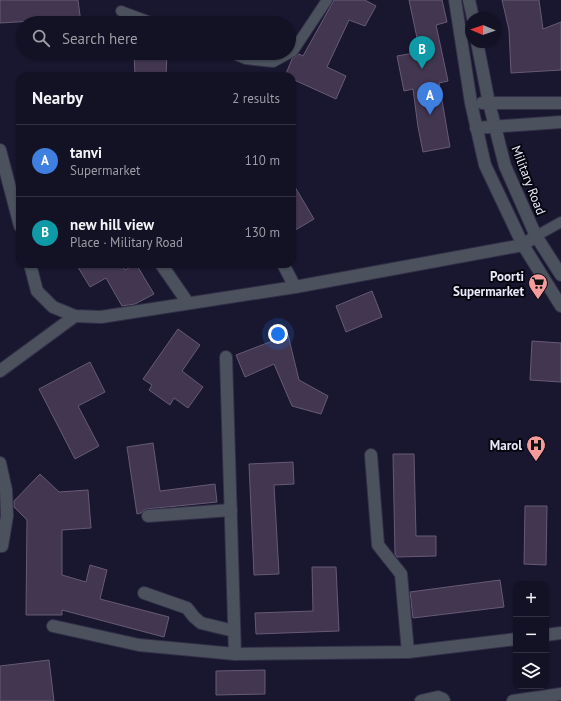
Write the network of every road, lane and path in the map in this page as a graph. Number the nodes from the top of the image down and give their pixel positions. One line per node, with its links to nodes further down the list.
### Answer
1 (327, 0): 7 (lane)
2 (455, 0): 12 (street)
3 (470, 0): 5 (street)
4 (121, 11): 6 (lane)
5 (472, 12)
6 (134, 16)
7 (296, 46)
8 (478, 48): 13 (street, Military Road)
9 (255, 60): 10 (lane)
10 (276, 60)
11 (561, 102): 13 (street)
12 (471, 103): 13 (street); 16 (street)
13 (489, 103): 15 (street, Military Road)
14 (561, 122): 15 (street)
15 (495, 126): 16 (street); 20 (street, Military Road)
16 (476, 128): 21 (street)
17 (0, 150): 18 (street)
18 (16, 211)
19 (561, 222): 20 (lane)
20 (536, 236): 21 (street); 25 (street, Military Road)
21 (523, 245): 26 (street); 28 (street)
22 (31, 268): 29 (street)
23 (164, 268): 27 (street)
24 (285, 268): 26 (street)
25 (561, 275)
26 (295, 287): 27 (street)
27 (188, 303): 29 (street)
28 (561, 306)
29 (75, 316): 31 (street)
30 (226, 357): 34 (street)
31 (0, 371)
32 (371, 455): 43 (street)
33 (0, 463): 36 (street)
34 (231, 510): 35 (street); 39 (street)
35 (148, 516)
36 (2, 546)
37 (144, 593): 39 (street)
38 (53, 626): 44 (street)
39 (234, 631): 44 (street)
40 (561, 633): 41 (street)
41 (549, 635)
42 (513, 639): 43 (street)
43 (408, 652): 44 (street)
44 (235, 654)
45 (561, 694): 48 (street)
46 (421, 701): 47 (street)
47 (444, 701)
48 (513, 701)

